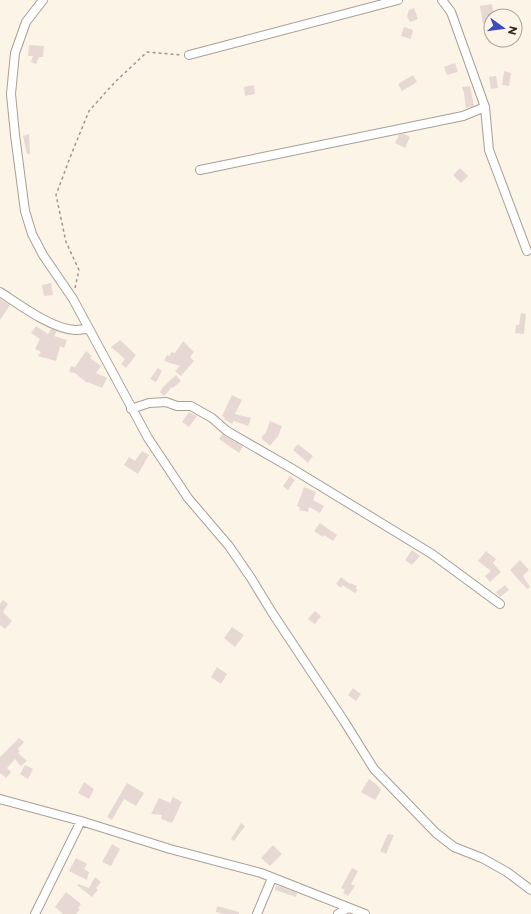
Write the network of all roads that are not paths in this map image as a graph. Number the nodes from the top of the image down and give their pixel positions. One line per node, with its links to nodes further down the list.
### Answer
1 (43, 0): 9 (street)
2 (398, 0): 4 (street)
3 (442, 0): 5 (street)
4 (189, 55)
5 (485, 107): 6 (street); 7 (street)
6 (200, 170)
7 (527, 251)
8 (0, 292): 9 (street)
9 (88, 329): 10 (street)
10 (131, 409): 11 (street); 15 (street)
11 (500, 604)
12 (0, 799): 13 (street)
13 (81, 821): 14 (street); 17 (street)
14 (272, 878): 16 (street); 18 (street)
15 (531, 890)
16 (347, 910): 19 (street); 20 (street)
17 (35, 914)
18 (257, 914)
19 (338, 914)
20 (365, 914)

